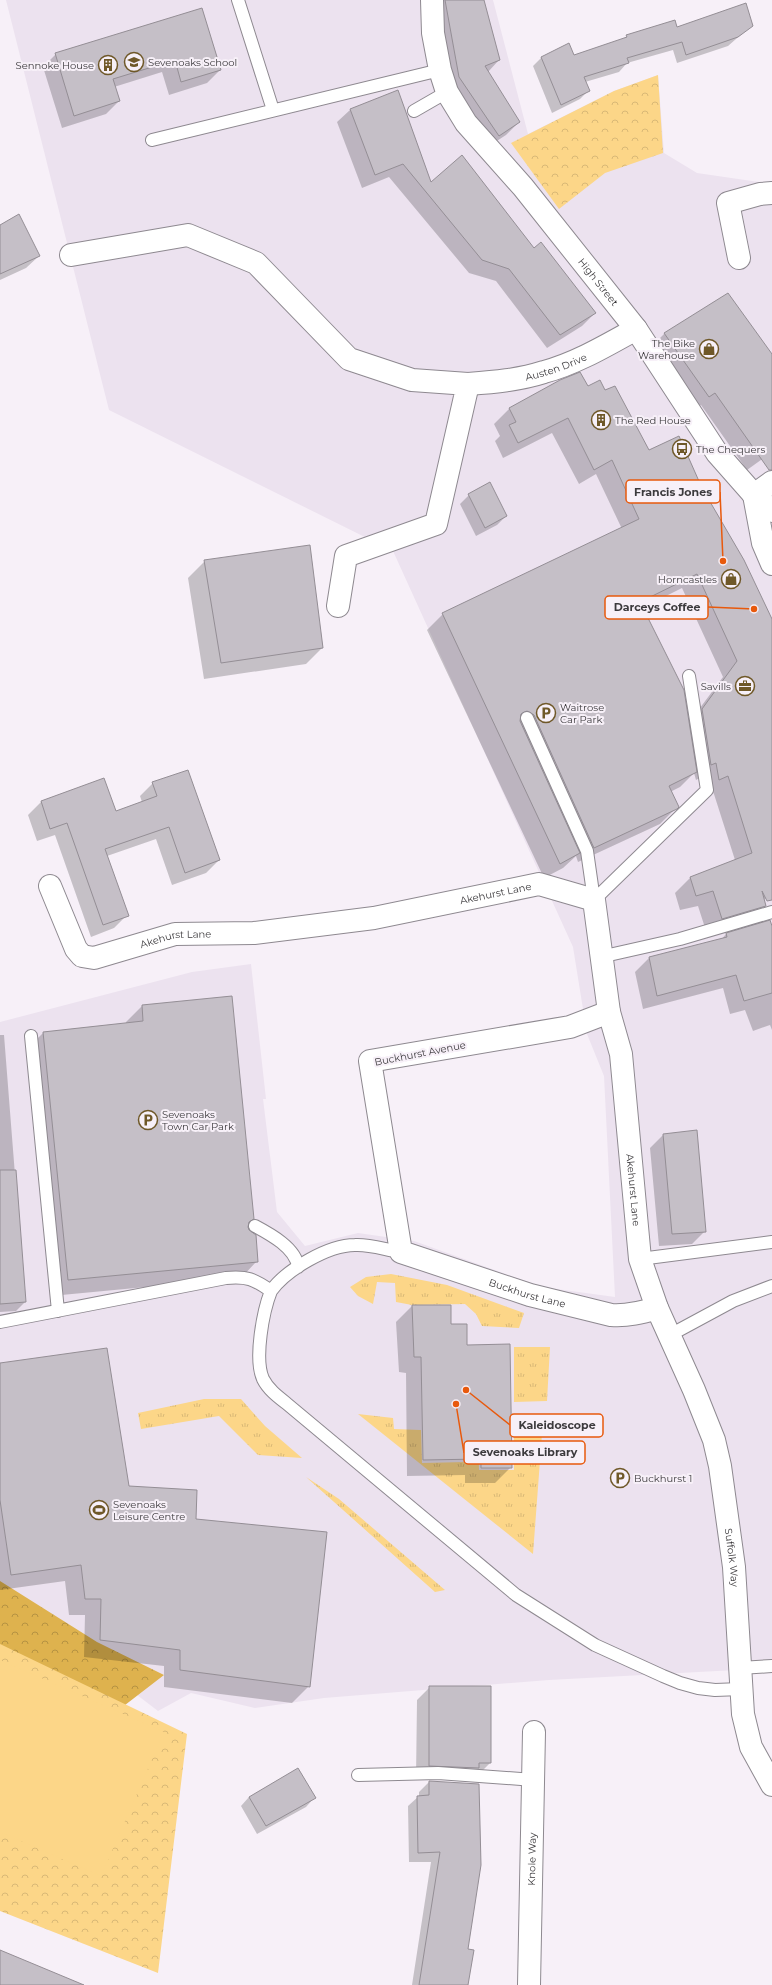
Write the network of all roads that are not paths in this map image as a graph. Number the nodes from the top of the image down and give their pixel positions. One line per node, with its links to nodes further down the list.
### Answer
1 (238, 0): 5 (lane)
2 (432, 0): 3 (street, High Street)
3 (440, 70): 4 (street, High Street); 5 (lane)
4 (447, 92): 6 (lane); 11 (street, High Street)
5 (273, 110): 7 (lane)
6 (414, 111)
7 (152, 140)
8 (772, 193): 10 (street)
9 (71, 255): 12 (street, Austen Drive)
10 (739, 258)
11 (636, 329): 12 (street, Austen Drive); 14 (street, High Street)
12 (468, 384): 17 (street)
13 (772, 482): 14 (street)
14 (754, 495): 15 (street, High Street); 16 (street)
15 (772, 511)
16 (772, 564)
17 (338, 606)
18 (689, 676): 21 (lane)
19 (527, 718): 21 (lane)
20 (50, 886): 21 (street, Akehurst Lane)
21 (594, 900): 23 (street, Akehurst Lane)
22 (772, 912): 23 (lane)
23 (600, 957): 24 (street, Akehurst Lane)
24 (609, 1012): 28 (street, Buckhurst Avenue); 29 (street, Akehurst Lane)
25 (30, 1036): 34 (lane)
26 (255, 1226): 30 (lane)
27 (772, 1242): 29 (lane)
28 (401, 1252): 30 (lane); 33 (street, Buckhurst Lane)
29 (640, 1259): 33 (street, Akehurst Lane)
30 (298, 1267): 32 (lane)
31 (769, 1289): 36 (lane)
32 (271, 1291): 34 (lane); 38 (lane)
33 (657, 1308): 36 (street, Akehurst Lane)
34 (58, 1311): 35 (lane)
35 (0, 1322)
36 (670, 1335): 38 (street, Suffolk Way)
37 (772, 1666): 38 (lane)
38 (741, 1678): 42 (street, Suffolk Way)
39 (534, 1732): 41 (street, Knole Way)
40 (358, 1775): 41 (lane)
41 (534, 1780): 43 (street, Knole Way)
42 (772, 1785)
43 (529, 1985)

